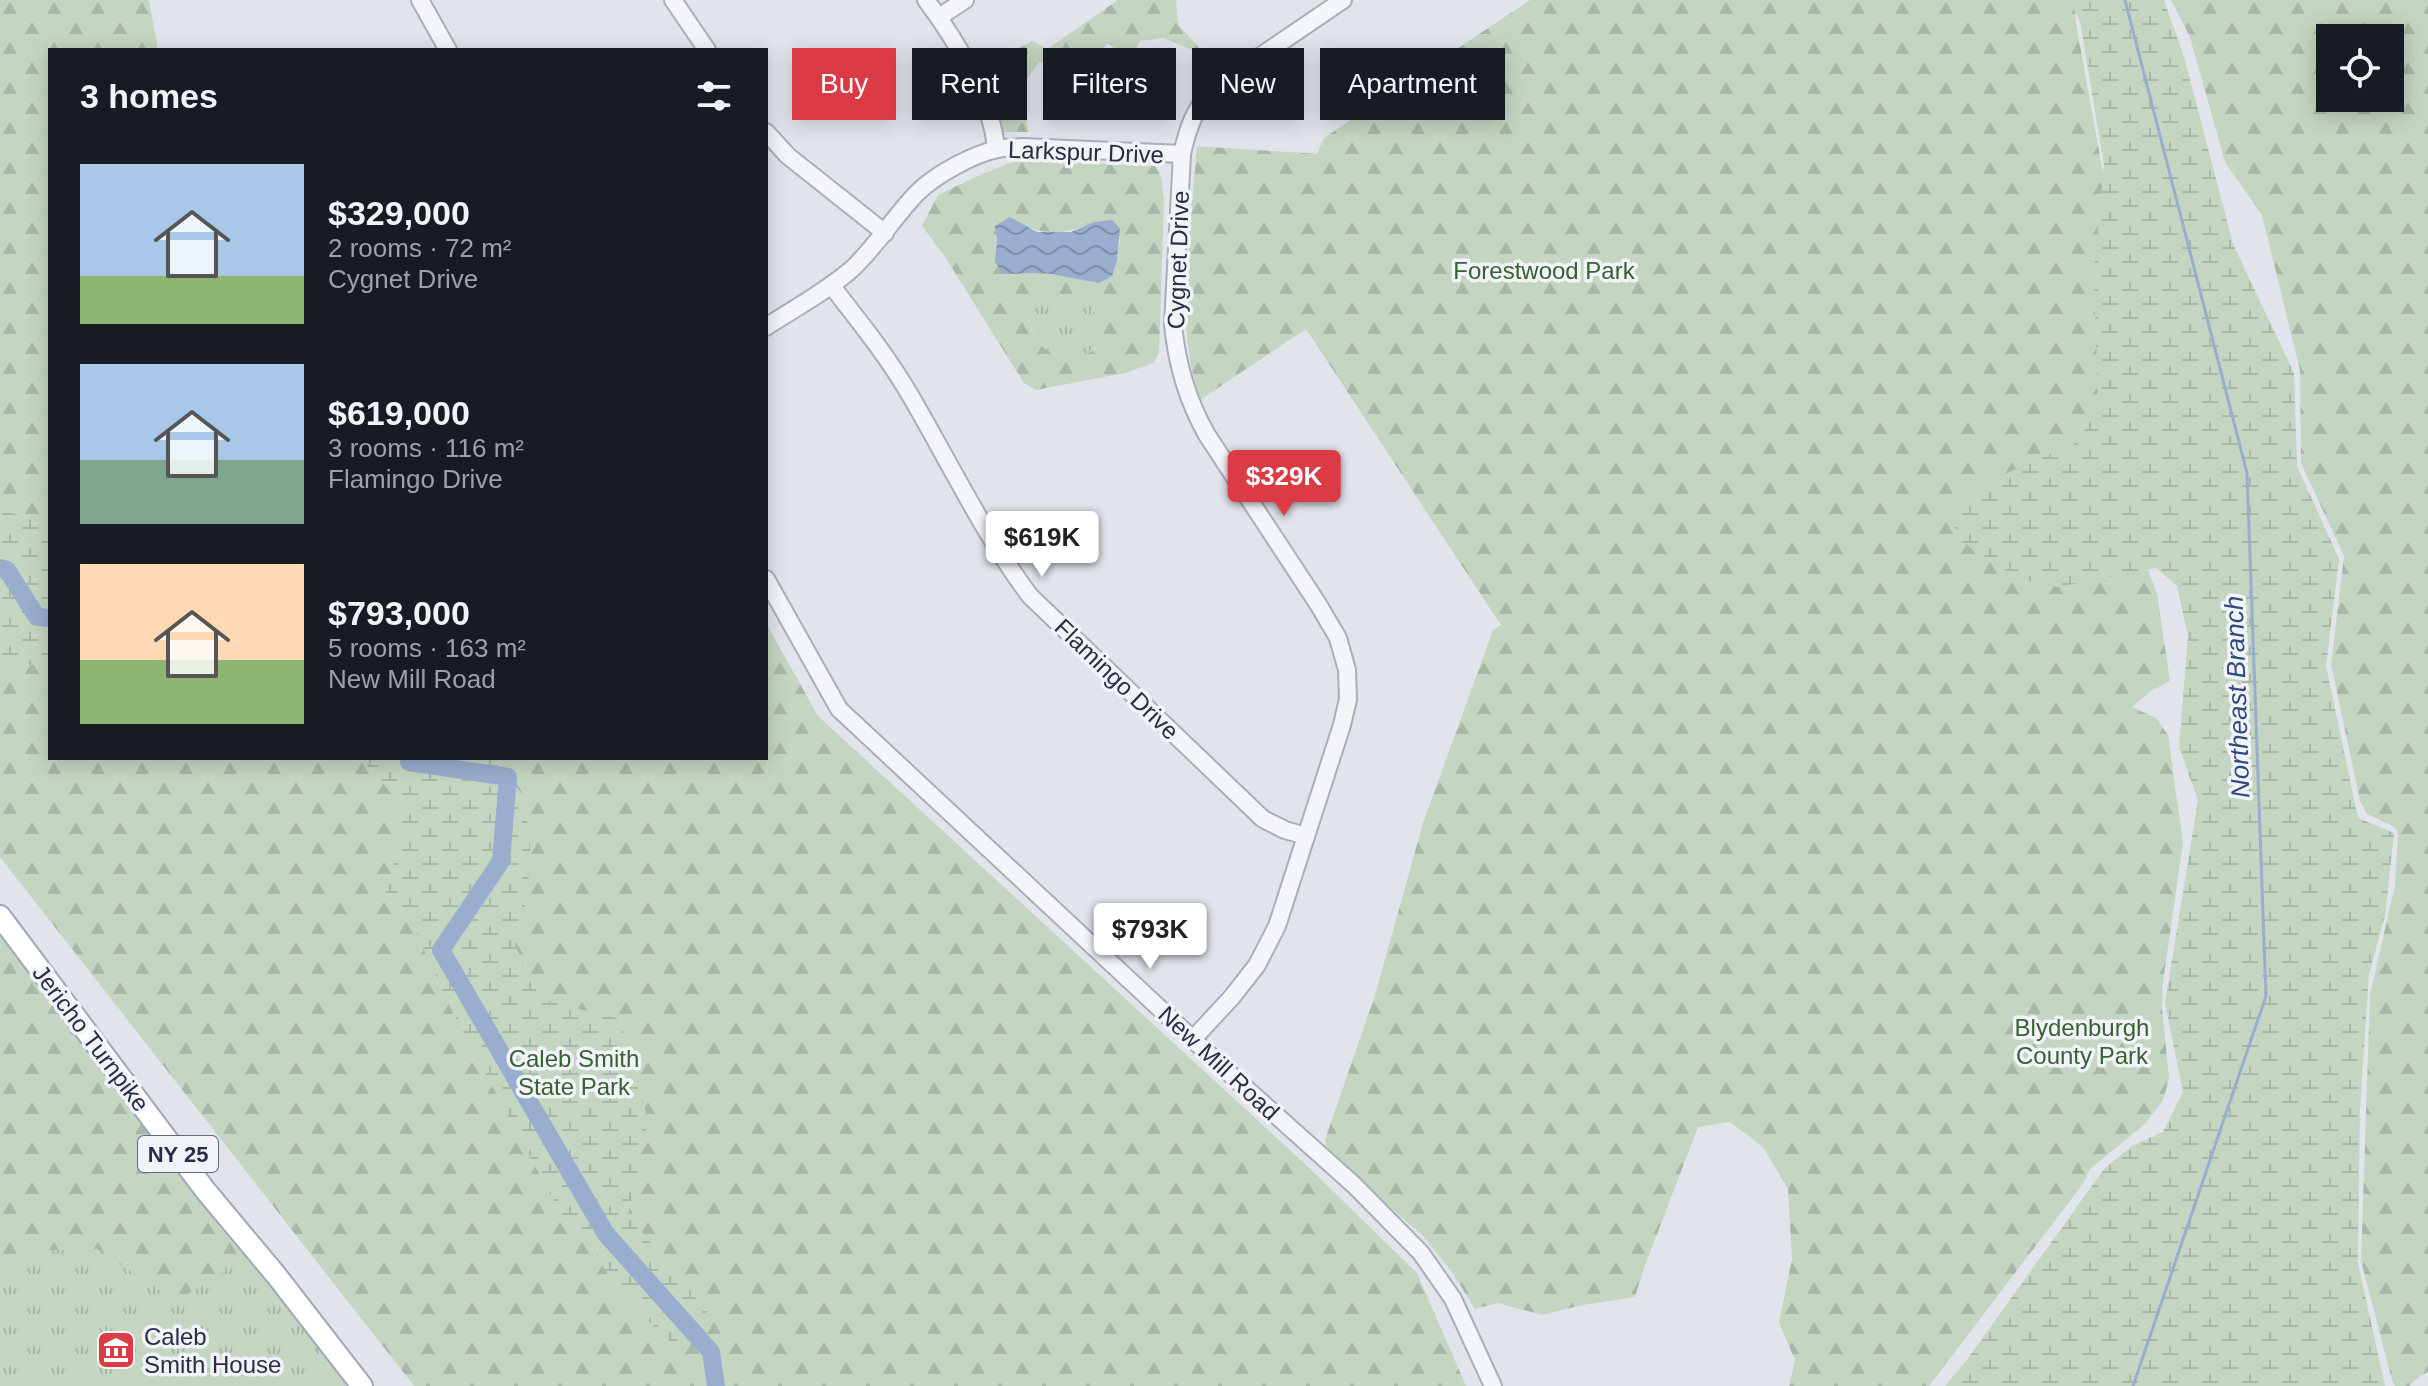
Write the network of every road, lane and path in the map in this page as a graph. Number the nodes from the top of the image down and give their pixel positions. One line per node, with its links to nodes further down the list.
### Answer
1 (420, 0): 7 (street)
2 (673, 0): 8 (street)
3 (926, 0): 6 (street)
4 (965, 0): 6 (street)
5 (1343, 0): 11 (street, Cygnet Drive)
6 (939, 17): 10 (street)
7 (447, 48)
8 (706, 48)
9 (768, 134): 12 (street)
10 (996, 149): 11 (street, Larkspur Drive); 12 (street, Larkspur Drive)
11 (1182, 154): 16 (street, Cygnet Drive)
12 (885, 233): 13 (street, Larkspur Drive)
13 (831, 285): 14 (street, Larkspur Drive); 16 (street, Flamingo Drive)
14 (768, 326)
15 (768, 583): 18 (street, New Mill Road)
16 (1306, 836): 18 (street, Cygnet Drive)
17 (0, 916): 19 (main road, Jericho Turnpike / NY 25)
18 (1193, 1039): 20 (street, New Mill Road)
19 (362, 1386)
20 (1493, 1386)

